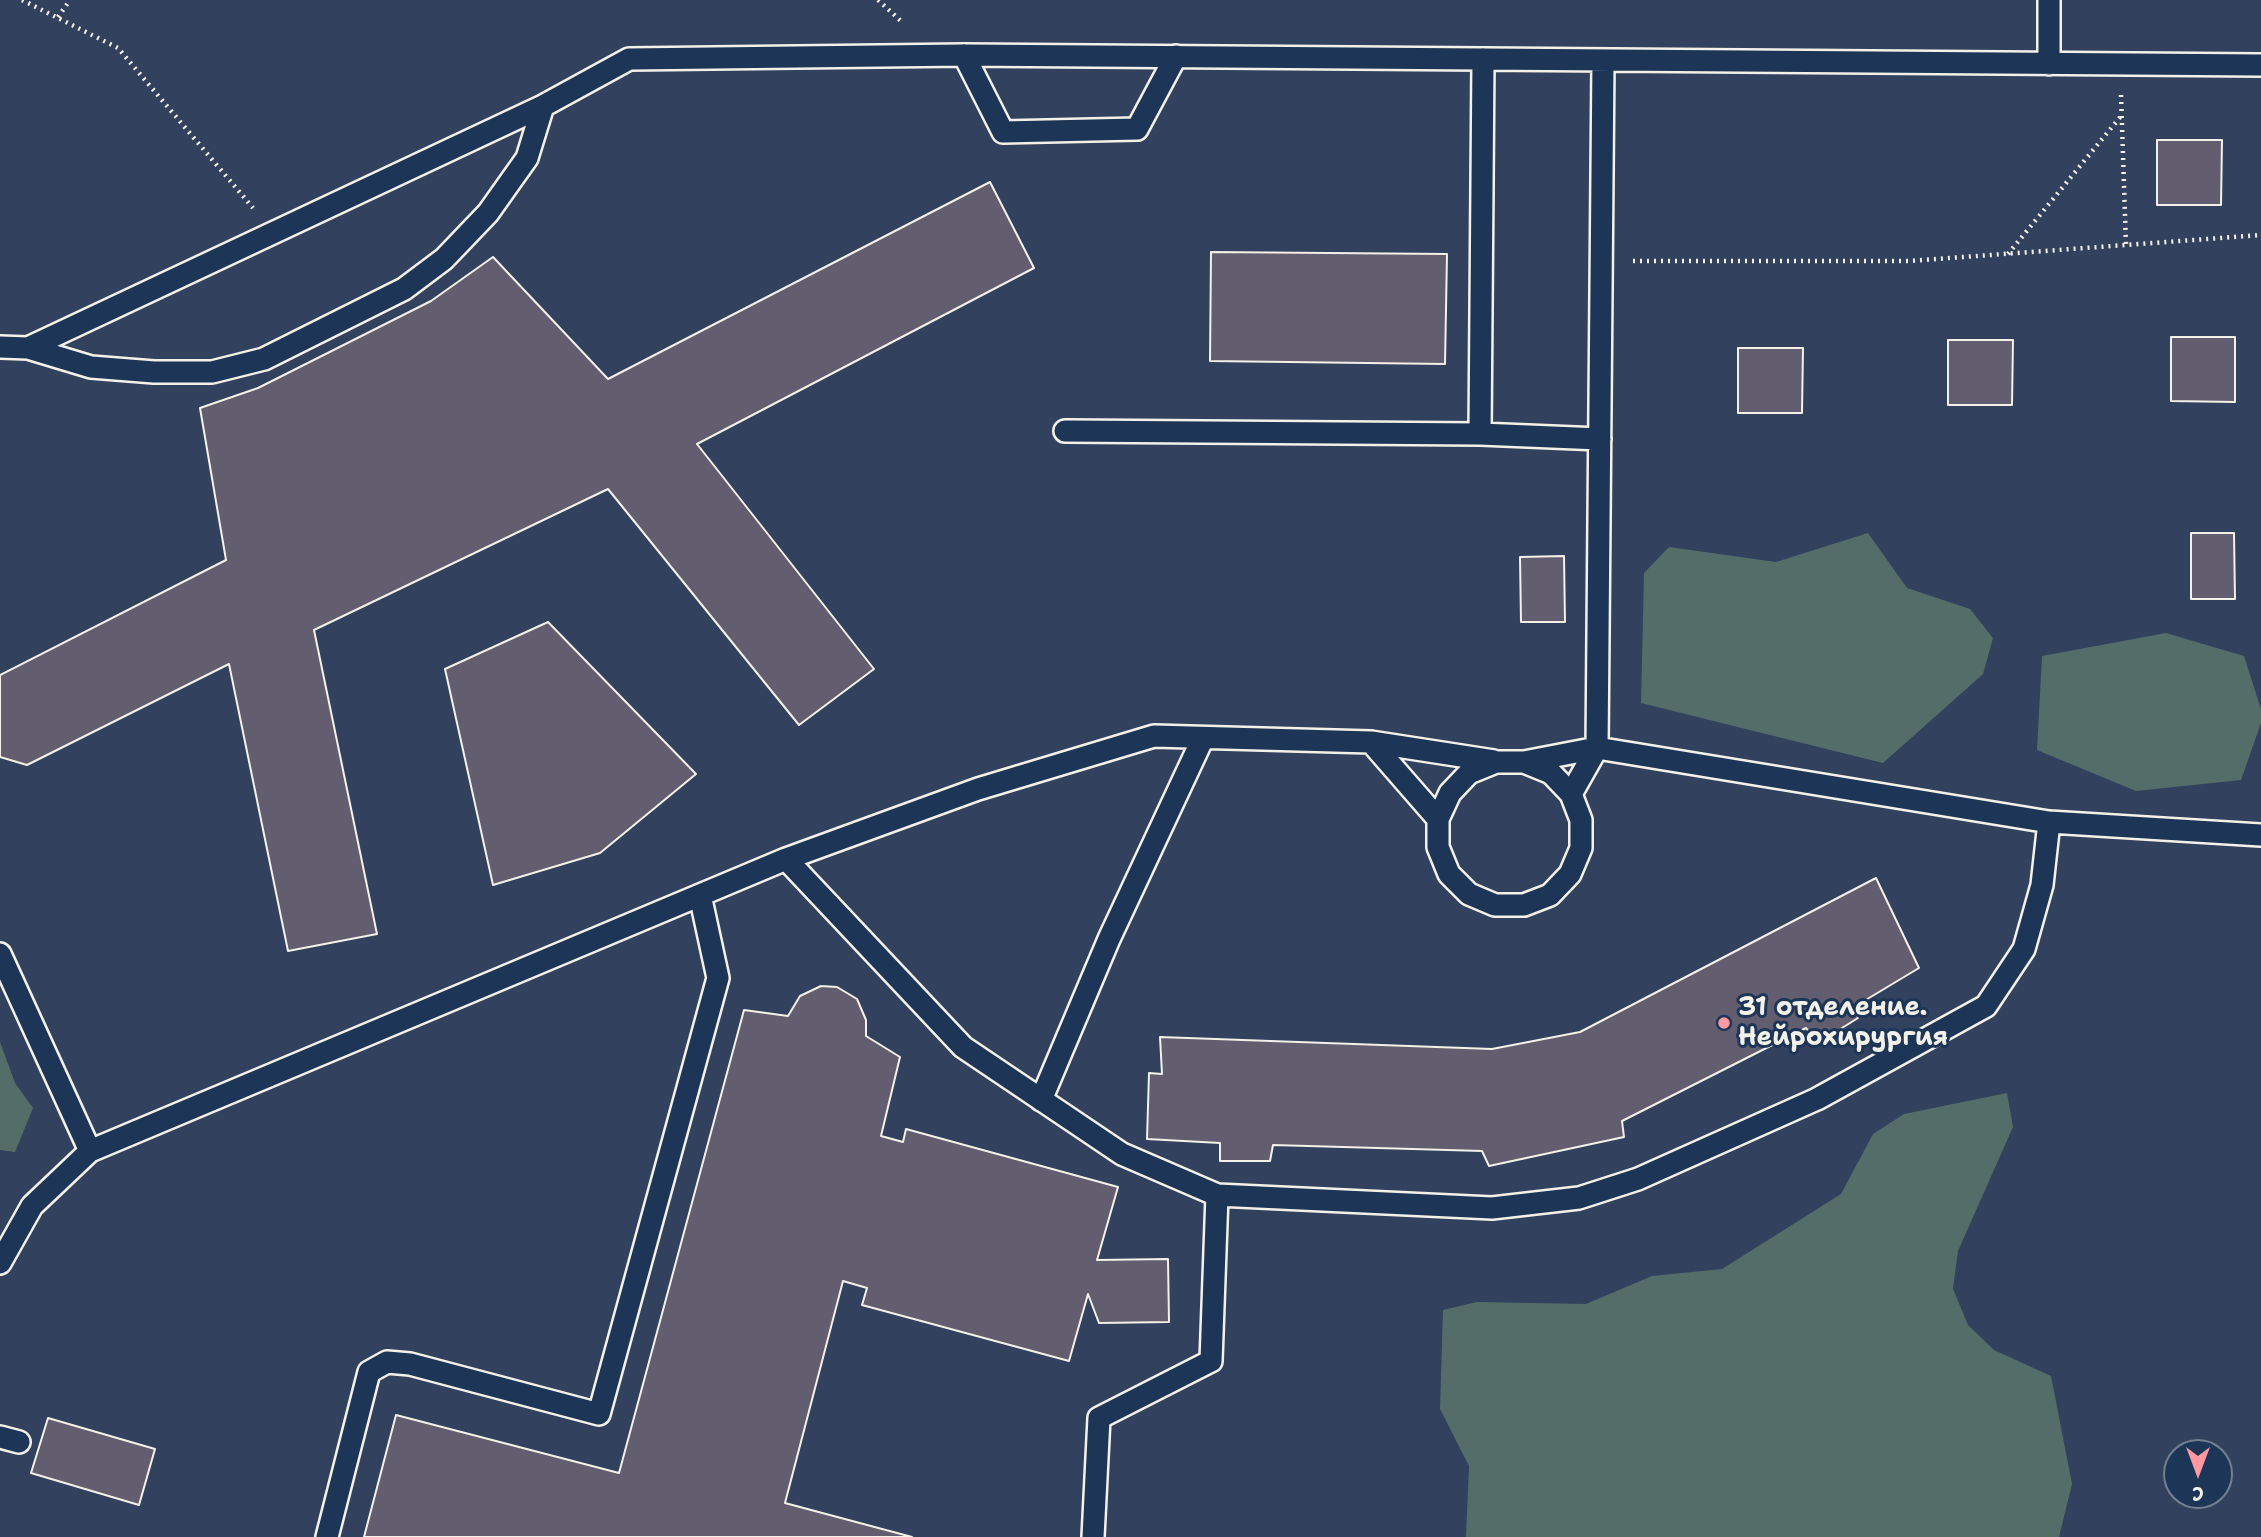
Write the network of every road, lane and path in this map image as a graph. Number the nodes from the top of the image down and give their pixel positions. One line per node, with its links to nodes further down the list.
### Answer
1 (22, 0): 4 (path)
2 (70, 0): 4 (path)
3 (2049, 0): 9 (lane)
4 (58, 17): 14 (path)
5 (964, 55): 6 (lane); 6 (lane); 12 (lane)
6 (1176, 56): 7 (lane)
7 (1483, 59): 8 (lane); 22 (lane)
8 (1603, 60): 9 (lane); 18 (lane)
9 (2049, 64): 10 (lane)
10 (2120, 64): 11 (lane); 13 (path)
11 (2261, 65)
12 (543, 106): 14 (lane); 20 (lane)
13 (2122, 115): 16 (path); 17 (path)
14 (274, 233): 20 (lane)
15 (2261, 235): 16 (path)
16 (2126, 245): 17 (path)
17 (2008, 254): 18 (path)
18 (1601, 261): 23 (lane)
19 (0, 347): 20 (lane)
20 (29, 348)
21 (1065, 432): 22 (lane)
22 (1480, 434): 23 (lane)
23 (1600, 439): 26 (lane)
24 (1203, 738): 25 (lane); 33 (lane); 36 (lane)
25 (1371, 742): 27 (lane); 30 (lane)
26 (1597, 748): 28 (lane); 29 (lane); 31 (lane)
27 (1496, 762): 28 (lane); 30 (lane)
28 (1524, 762): 29 (lane)
29 (1571, 794): 30 (lane)
30 (1438, 819)
31 (2049, 822): 32 (lane); 38 (lane)
32 (2261, 835)
33 (786, 859): 34 (lane); 36 (lane)
34 (700, 895): 37 (lane); 40 (lane)
35 (0, 954): 37 (lane)
36 (1041, 1100): 38 (lane)
37 (90, 1150): 39 (lane)
38 (1217, 1195): 41 (lane)
39 (0, 1263)
40 (327, 1537)
41 (1093, 1537)

